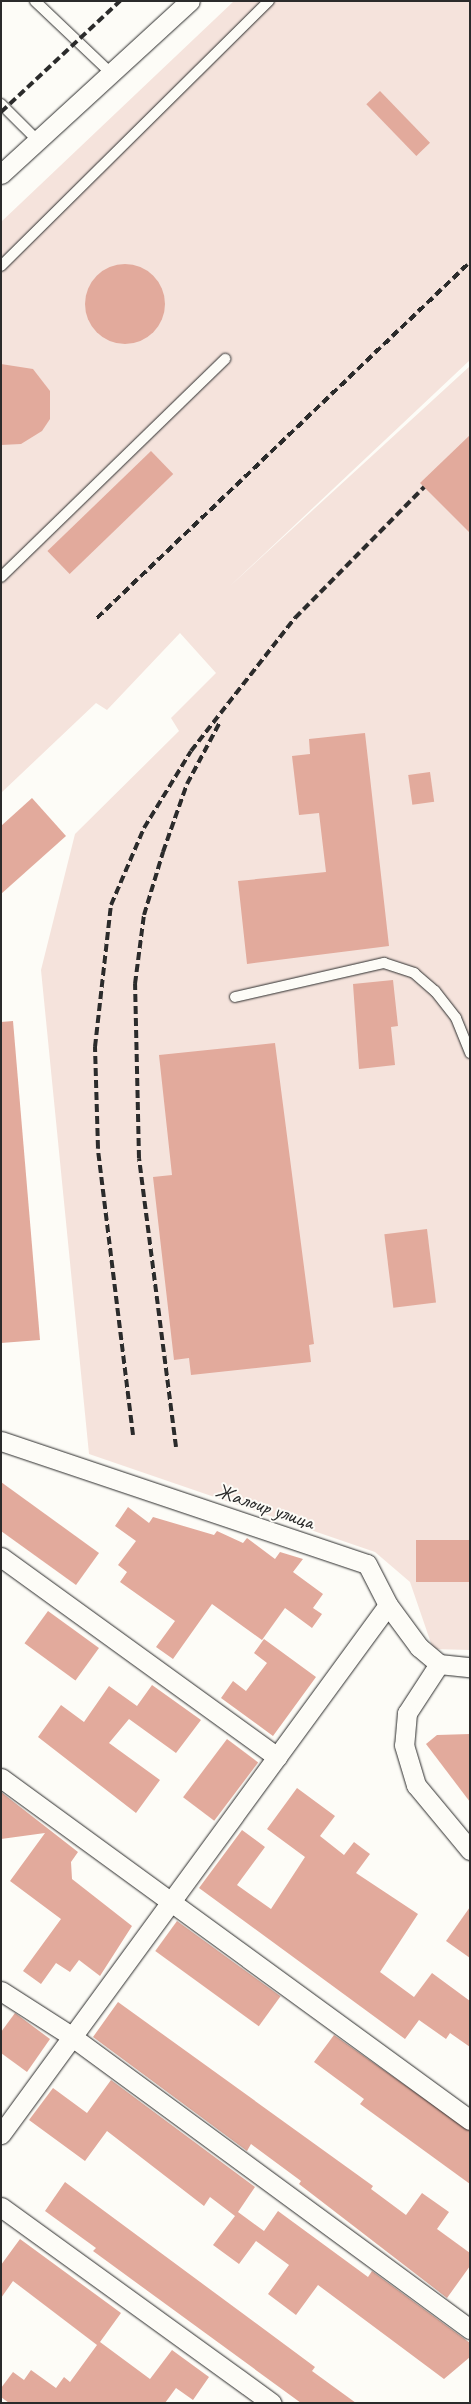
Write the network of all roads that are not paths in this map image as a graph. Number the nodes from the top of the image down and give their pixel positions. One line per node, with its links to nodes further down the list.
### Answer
1 (36, 1): 4 (lane)
2 (190, 1): 4 (street)
3 (270, 1): 8 (lane)
4 (111, 73): 6 (street)
5 (1, 104): 6 (lane)
6 (38, 140): 7 (street)
7 (1, 174)
8 (1, 266)
9 (225, 359): 10 (lane)
10 (1, 577)
11 (235, 997): 12 (lane)
12 (470, 1054)
13 (1, 1441): 15 (street, Жалоир улица)
14 (1, 1557): 18 (street)
15 (388, 1605): 16 (street, Жалоир улица); 18 (street)
16 (439, 1664): 17 (street); 20 (street)
17 (470, 1667)
18 (277, 1757): 21 (street)
19 (1, 1778): 21 (street)
20 (470, 1850)
21 (168, 1900): 23 (street); 24 (street)
22 (1, 1991): 23 (street)
23 (71, 2036): 25 (street); 27 (street)
24 (470, 2120)
25 (1, 2134)
26 (1, 2207): 28 (street)
27 (470, 2330)
28 (272, 2403)

